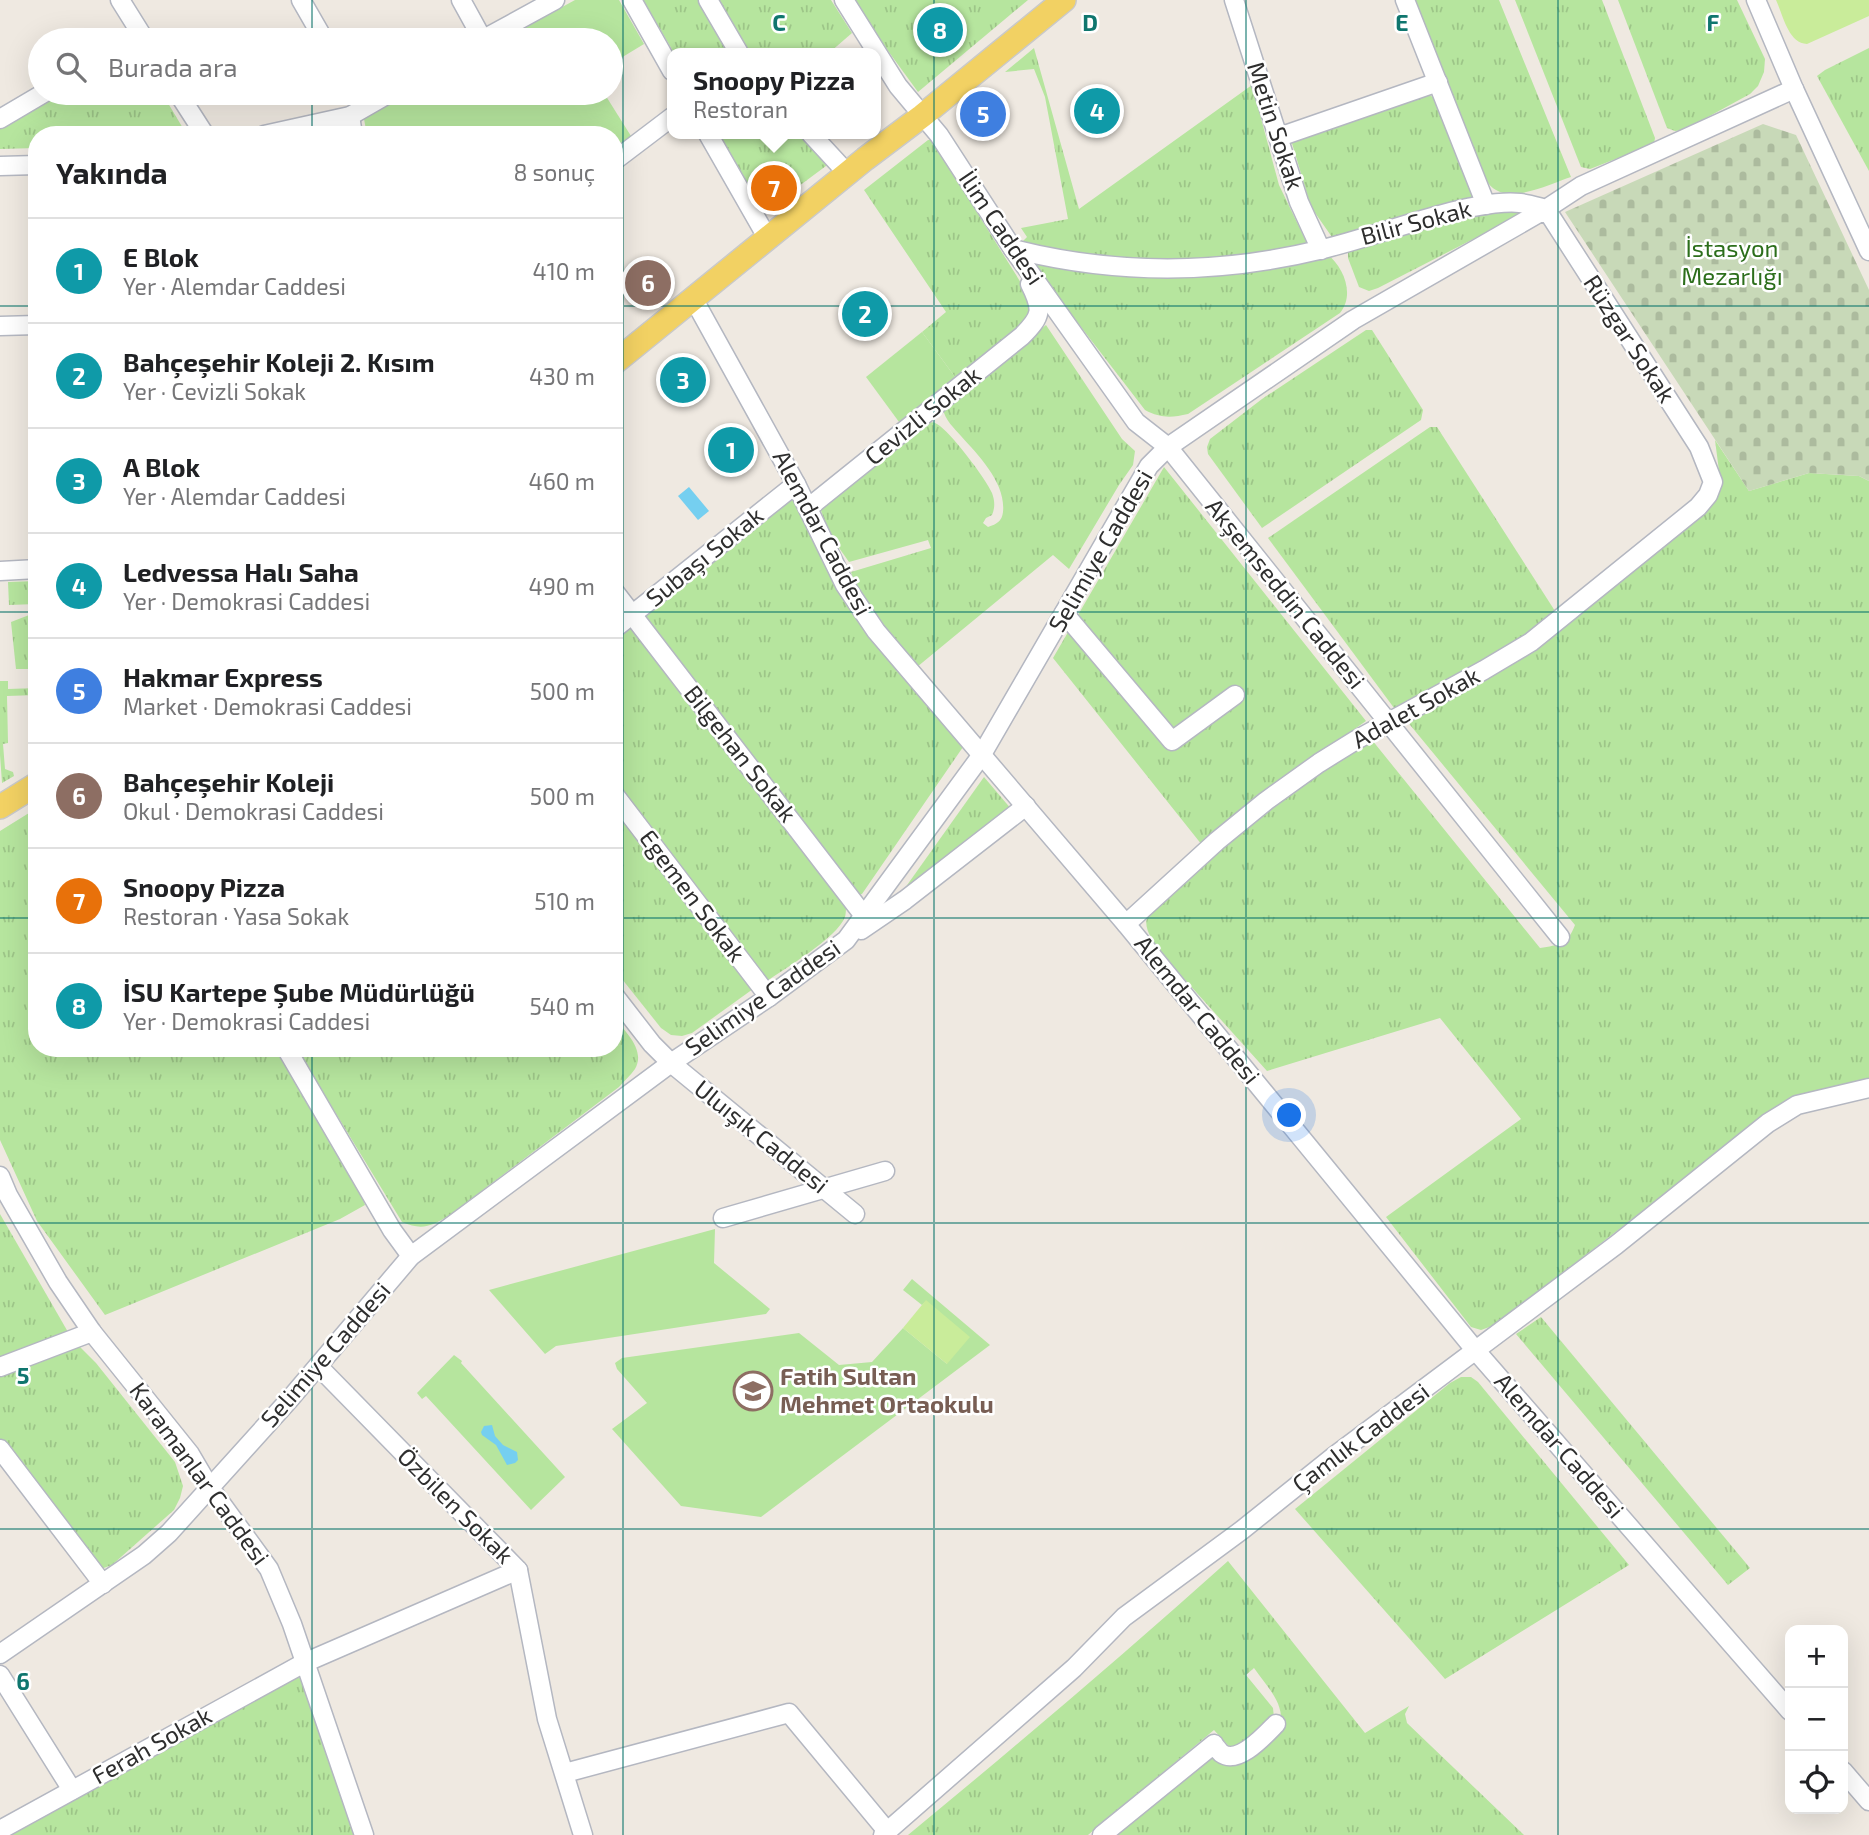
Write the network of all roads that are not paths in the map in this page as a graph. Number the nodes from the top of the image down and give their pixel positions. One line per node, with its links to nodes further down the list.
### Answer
1 (120, 0): 12 (street)
2 (301, 0): 13 (street)
3 (461, 0): 14 (street)
4 (555, 0): 15 (street)
5 (632, 0): 19 (street)
6 (708, 0): 16 (street)
7 (844, 0): 17 (street, İlim Caddesi)
8 (1064, 0): 25 (main road)
9 (1234, 0): 31 (street, Metin Sokak)
10 (1405, 0): 20 (street)
11 (1756, 0): 21 (street)
12 (134, 28)
13 (317, 28)
14 (476, 28)
15 (505, 28)
16 (736, 48)
17 (874, 48)
18 (881, 59): 25 (street, İlim Caddesi)
19 (667, 61)
20 (1438, 82): 31 (street); 38 (street)
21 (1794, 89): 39 (street); 43 (street)
22 (28, 102): 26 (street)
23 (186, 105): 28 (street)
24 (356, 106): 29 (street); 30 (street)
25 (922, 116): 37 (main road); 41 (street, İlim Caddesi)
26 (0, 119)
27 (667, 121): 34 (street)
28 (199, 126)
29 (293, 126)
30 (354, 126)
31 (1279, 137): 42 (street, Metin Sokak)
32 (711, 139): 40 (street)
33 (816, 139): 37 (street)
34 (623, 154)
35 (28, 165): 36 (street)
36 (0, 166)
37 (847, 173): 40 (main road)
38 (1486, 205): 39 (street, Bilir Sokak); 42 (street, Bilir Sokak)
39 (1546, 209): 48 (street, Selimiye Caddesi); 50 (street, Rüzgar Sokak)
40 (768, 239): 44 (main road)
41 (1013, 249): 42 (street, Bilir Sokak); 48 (street, İlim Caddesi); 51 (street, Cevizli Sokak)
42 (1321, 250)
43 (1869, 251)
44 (693, 298): 47 (main road); 49 (street, Alemdar Caddesi)
45 (28, 325): 46 (street)
46 (0, 326)
47 (623, 356)
48 (1168, 447): 55 (street, Selimiye Caddesi); 59 (street, Akşemseddin Caddesi)
49 (796, 484): 51 (street, Alemdar Caddesi); 56 (street, Subaşı Sokak)
50 (1708, 495): 59 (street, Adalet Sokak)
51 (808, 509): 60 (street, Alemdar Caddesi)
52 (28, 569): 53 (street)
53 (0, 571)
54 (623, 602): 56 (street, Bilgehan Sokak)
55 (1064, 614): 58 (street); 60 (street, Selimiye Caddesi)
56 (633, 615): 57 (street, Subaşı Sokak); 65 (street, Bilgehan Sokak)
57 (623, 622)
58 (1235, 695)
59 (1388, 723): 66 (street, Adalet Sokak); 67 (street, Akşemseddin Caddesi)
60 (981, 756): 63 (street, Alemdar Caddesi); 65 (street, Selimiye Caddesi)
61 (28, 790): 64 (main road)
62 (623, 806): 69 (street, Egemen Sokak)
63 (1026, 806): 66 (street, Alemdar Caddesi); 68 (street)
64 (0, 807)
65 (865, 917): 68 (street, Selimiye Caddesi)
66 (1126, 923): 81 (street, Alemdar Caddesi)
67 (1560, 937)
68 (846, 940): 69 (street, Selimiye Caddesi)
69 (769, 997): 72 (street, Selimiye Caddesi)
70 (623, 1007): 72 (street, Uluışık Caddesi)
71 (291, 1057): 79 (street)
72 (671, 1063): 76 (street, Uluışık Caddesi); 79 (street, Selimiye Caddesi)
73 (1869, 1088): 81 (street, Çamlık Caddesi)
74 (885, 1171): 76 (street)
75 (0, 1175): 80 (street, Karamanlar Caddesi)
76 (825, 1189): 77 (street, Uluışık Caddesi); 78 (street)
77 (855, 1214)
78 (723, 1218)
79 (411, 1256): 82 (street, Selimiye Caddesi)
80 (92, 1332): 83 (street); 85 (street, Karamanlar Caddesi)
81 (1476, 1350): 91 (street, Alemdar Caddesi); 98 (street, Çamlık Caddesi)
82 (318, 1366): 85 (street, Selimiye Caddesi); 86 (street, Özbilen Sokak)
83 (0, 1367)
84 (0, 1449): 87 (street)
85 (210, 1488): 87 (street, Selimiye Caddesi); 89 (street, Karamanlar Caddesi)
86 (518, 1570): 89 (street, Ferah Sokak); 93 (street, Özbilen Sokak)
87 (103, 1584): 88 (street, Selimiye Caddesi)
88 (0, 1654)
89 (304, 1663): 95 (street, Ferah Sokak); 99 (street, Karamanlar Caddesi)
90 (0, 1675): 95 (street)
91 (1785, 1704)
92 (1276, 1724): 101 (street)
93 (565, 1773): 98 (street); 100 (street, Özbilen Sokak)
94 (1848, 1777): 96 (street)
95 (72, 1790): 97 (street, Ferah Sokak)
96 (1869, 1801)
97 (0, 1830)
98 (885, 1833)
99 (365, 1835)
100 (583, 1835)
101 (1102, 1835)

